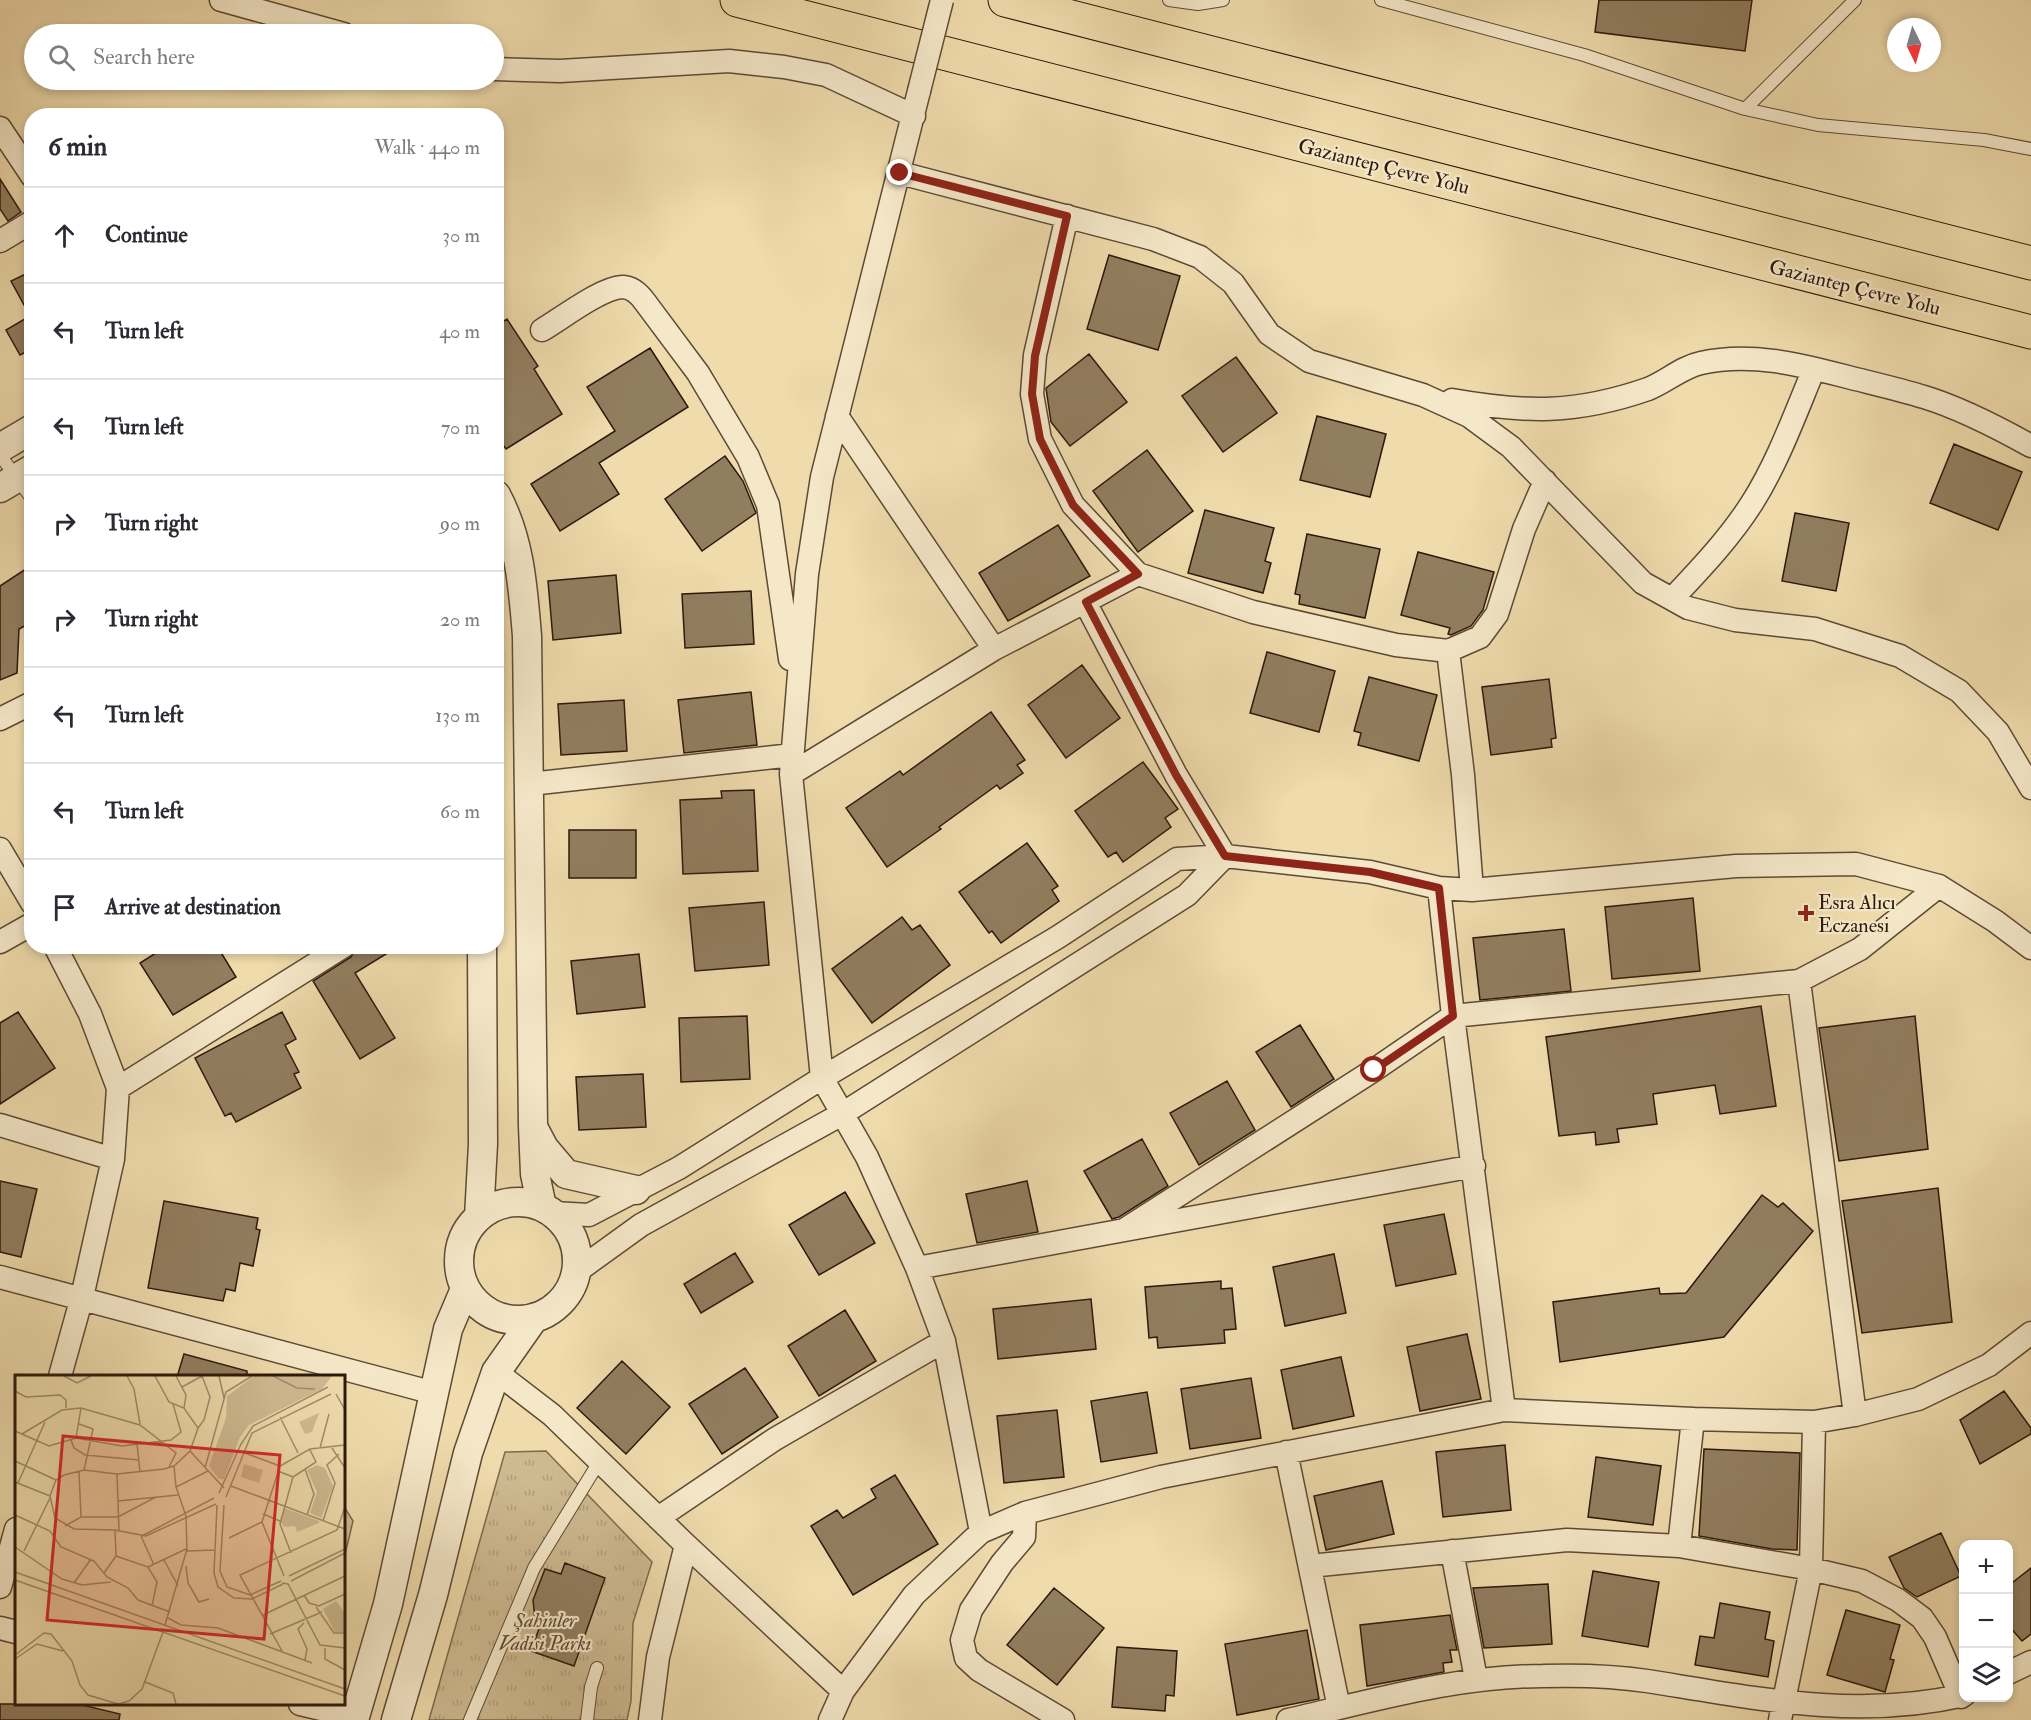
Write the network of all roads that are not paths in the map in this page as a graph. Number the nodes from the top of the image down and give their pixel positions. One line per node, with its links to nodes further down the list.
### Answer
1 (221, 0): 9 (street)
2 (737, 0): 22 (highway, Gaziantep Çevre Yolu)
3 (942, 0): 12 (street, bridge)
4 (1005, 0): 20 (highway)
5 (1169, 0): 6 (lane)
6 (1222, 0)
7 (1855, 0): 11 (lane)
8 (1386, 1): 11 (lane)
9 (308, 24)
10 (504, 69): 12 (street)
11 (1745, 109): 14 (lane)
12 (914, 116): 16 (street)
13 (0, 128): 15 (street)
14 (2031, 149)
15 (24, 164)
16 (900, 173): 17 (street); 25 (street)
17 (1067, 216): 24 (street); 33 (street)
18 (24, 227): 19 (street)
19 (0, 241)
20 (2031, 263)
21 (542, 330): 38 (street)
22 (2031, 332)
23 (1815, 369): 24 (street); 27 (street); 34 (street)
24 (1423, 395): 30 (street)
25 (837, 416): 36 (street); 38 (street)
26 (24, 434): 28 (street)
27 (2031, 446)
28 (0, 448)
29 (0, 455): 31 (lane)
30 (1545, 481): 34 (street); 37 (street)
31 (20, 484)
32 (504, 510): 42 (street)
33 (1138, 574): 35 (street); 37 (street)
34 (1672, 599): 43 (street)
35 (1086, 602): 36 (street); 45 (street)
36 (994, 649): 41 (street)
37 (1448, 651): 49 (street)
38 (795, 693): 41 (street)
39 (24, 707): 40 (street)
40 (0, 719)
41 (791, 765): 42 (street); 58 (street)
42 (530, 784): 62 (street)
43 (2031, 788)
44 (0, 849): 48 (street)
45 (1225, 856): 47 (street); 58 (street); 60 (street)
46 (1939, 886): 49 (street); 52 (street); 56 (street)
47 (1439, 888): 49 (street); 57 (street)
48 (24, 890)
49 (1472, 890)
50 (24, 928): 51 (street)
51 (0, 942)
52 (2031, 948)
53 (59, 954): 59 (street)
54 (331, 954): 59 (street)
55 (482, 954): 67 (street)
56 (1799, 981): 57 (street); 81 (street)
57 (1453, 1016): 64 (street); 68 (street)
58 (822, 1078): 60 (street); 65 (street)
59 (118, 1088): 63 (street)
60 (842, 1114): 69 (street); 70 (street)
61 (0, 1125): 63 (street)
62 (532, 1126): 65 (street); 66 (street)
63 (114, 1159): 73 (street)
64 (1474, 1166): 68 (street); 80 (street)
65 (636, 1190): 66 (street)
66 (547, 1210): 67 (street); 70 (street)
67 (479, 1217): 72 (street)
68 (1124, 1230): 69 (street)
69 (917, 1268): 76 (street)
70 (576, 1272): 74 (street)
71 (0, 1277): 73 (street)
72 (465, 1289): 74 (street); 79 (street)
73 (82, 1297): 78 (street); 79 (street)
74 (534, 1318): 77 (street)
75 (2031, 1333): 81 (street)
76 (944, 1341): 87 (street); 89 (street)
77 (496, 1371): 85 (street); 110 (street)
78 (61, 1375)
79 (434, 1393): 109 (street)
80 (1504, 1410): 82 (street); 84 (street)
81 (1855, 1415): 83 (street)
82 (1693, 1419): 83 (street); 91 (street)
83 (1814, 1422): 94 (street)
84 (1286, 1452): 86 (street); 93 (street)
85 (599, 1462): 87 (street); 111 (lane)
86 (1025, 1513): 89 (street); 115 (street)
87 (658, 1518): 90 (street)
88 (15, 1532): 95 (street)
89 (981, 1532): 103 (street)
90 (686, 1545): 103 (street); 113 (street)
91 (1679, 1546): 92 (street); 94 (street)
92 (1452, 1551): 93 (street); 101 (street)
93 (1310, 1566): 106 (street)
94 (1811, 1569): 102 (street); 107 (street)
95 (2, 1576)
96 (0, 1628): 97 (street)
97 (15, 1632)
98 (2031, 1662): 100 (street)
99 (597, 1668): 112 (lane)
100 (2013, 1671)
101 (1476, 1679): 106 (street); 107 (street)
102 (1959, 1689)
103 (843, 1690): 114 (street)
104 (1959, 1697): 108 (street)
105 (304, 1705): 109 (street)
106 (1340, 1708): 116 (street)
107 (1781, 1715): 108 (street)
108 (1915, 1716)
109 (355, 1719)
110 (396, 1720)
111 (470, 1720)
112 (587, 1720)
113 (650, 1720)
114 (830, 1720)
115 (1063, 1720)
116 (1288, 1720)

